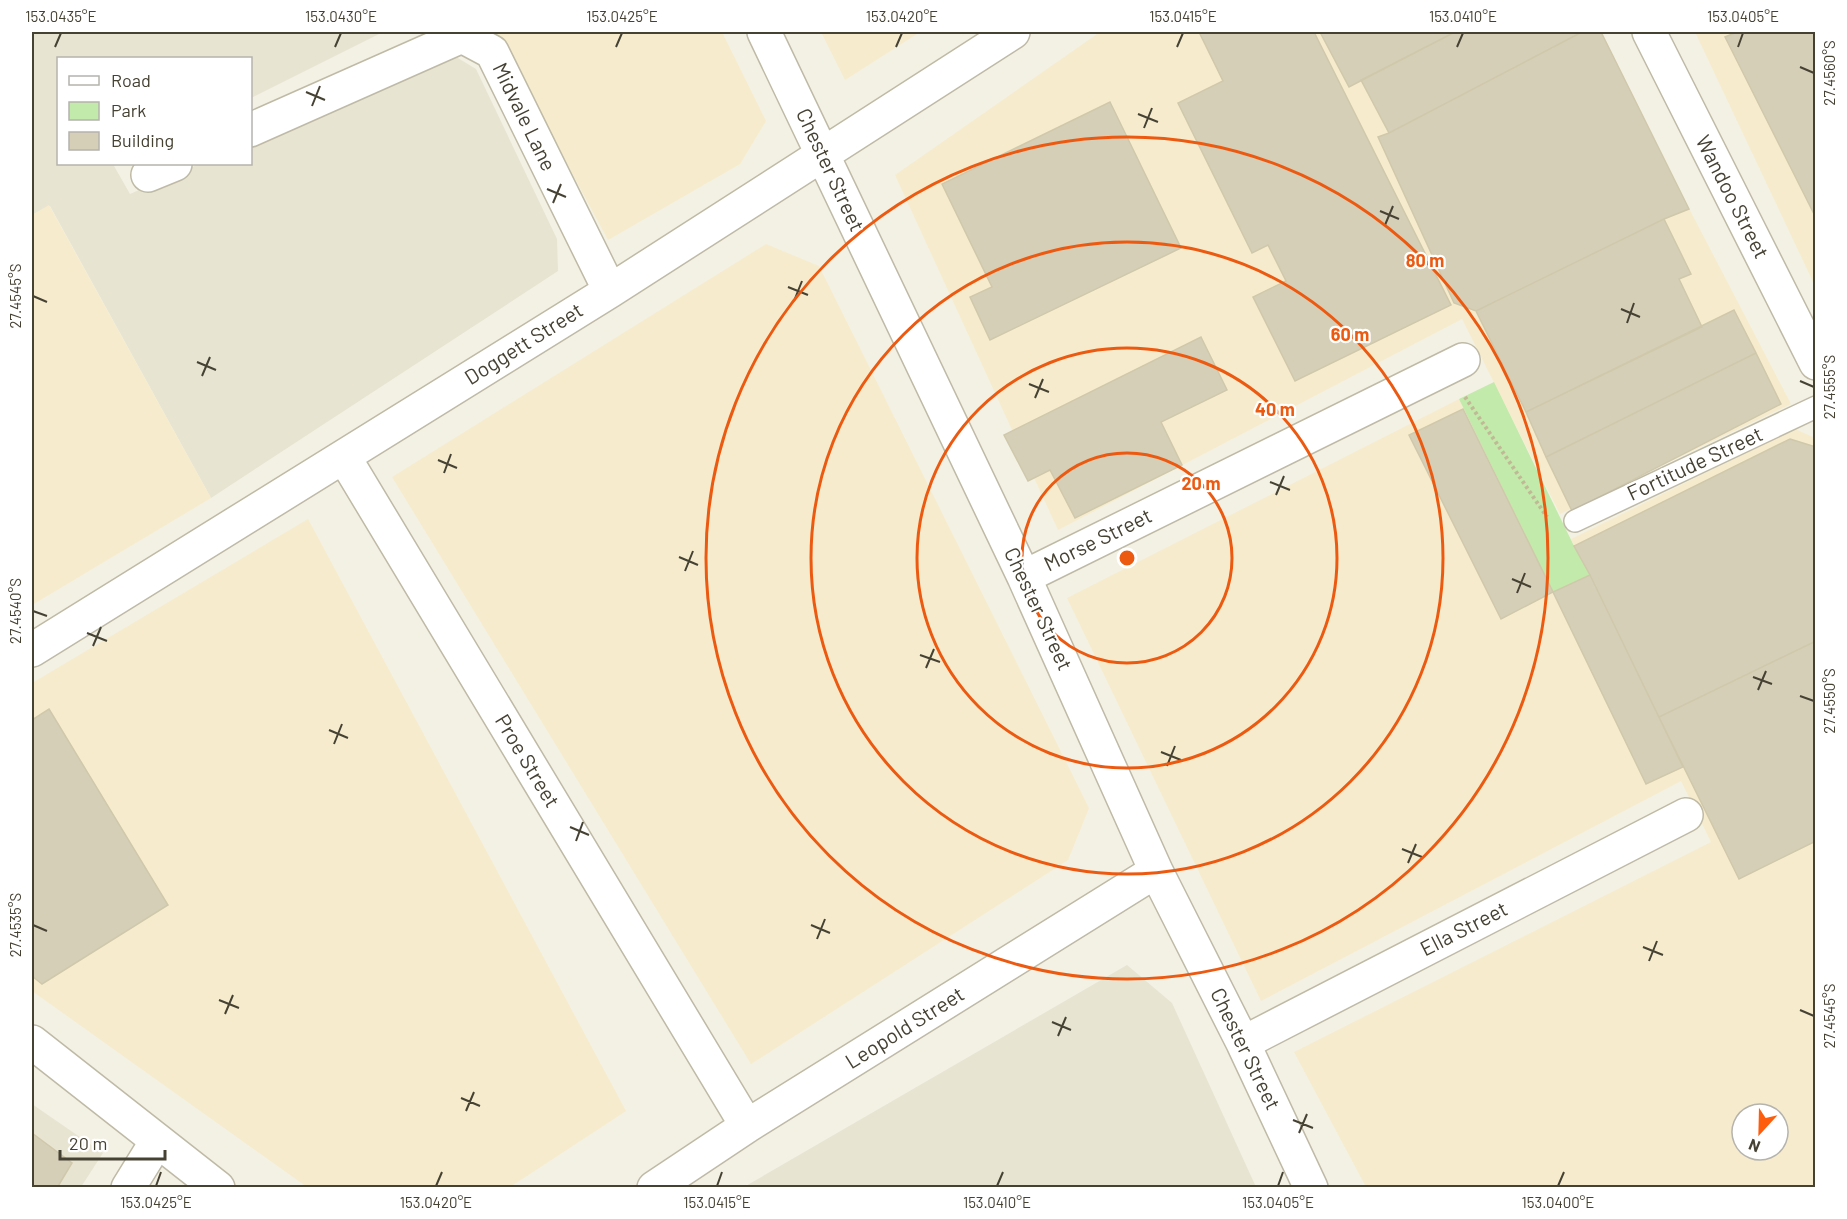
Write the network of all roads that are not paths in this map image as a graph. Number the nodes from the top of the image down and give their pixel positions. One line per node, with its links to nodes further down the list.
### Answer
1 (764, 32): 5 (street, Chester Street)
2 (1013, 32): 5 (street, Doggett Street)
3 (1648, 32): 7 (street, Wandoo Street)
4 (252, 129): 6 (street, Midvale Lane)
5 (822, 155): 6 (street, Doggett Street); 12 (street, Chester Street)
6 (610, 291): 10 (street, Doggett Street)
7 (1815, 363)
8 (1454, 364): 12 (street, Morse Street)
9 (1815, 407): 11 (lane, Fortitude Street)
10 (344, 457): 13 (street, Doggett Street); 18 (street, Proe Street)
11 (1575, 521)
12 (1024, 577): 15 (street, Chester Street)
13 (32, 650)
14 (1686, 815): 17 (street, Ella Street)
15 (1156, 871): 17 (street, Chester Street); 18 (street, Leopold Street)
16 (32, 1042): 19 (street)
17 (1243, 1043): 23 (street, Chester Street)
18 (747, 1126): 22 (street, Leopold Street)
19 (157, 1141): 20 (street); 21 (street)
20 (128, 1188)
21 (218, 1188)
22 (654, 1188)
23 (1311, 1188)

